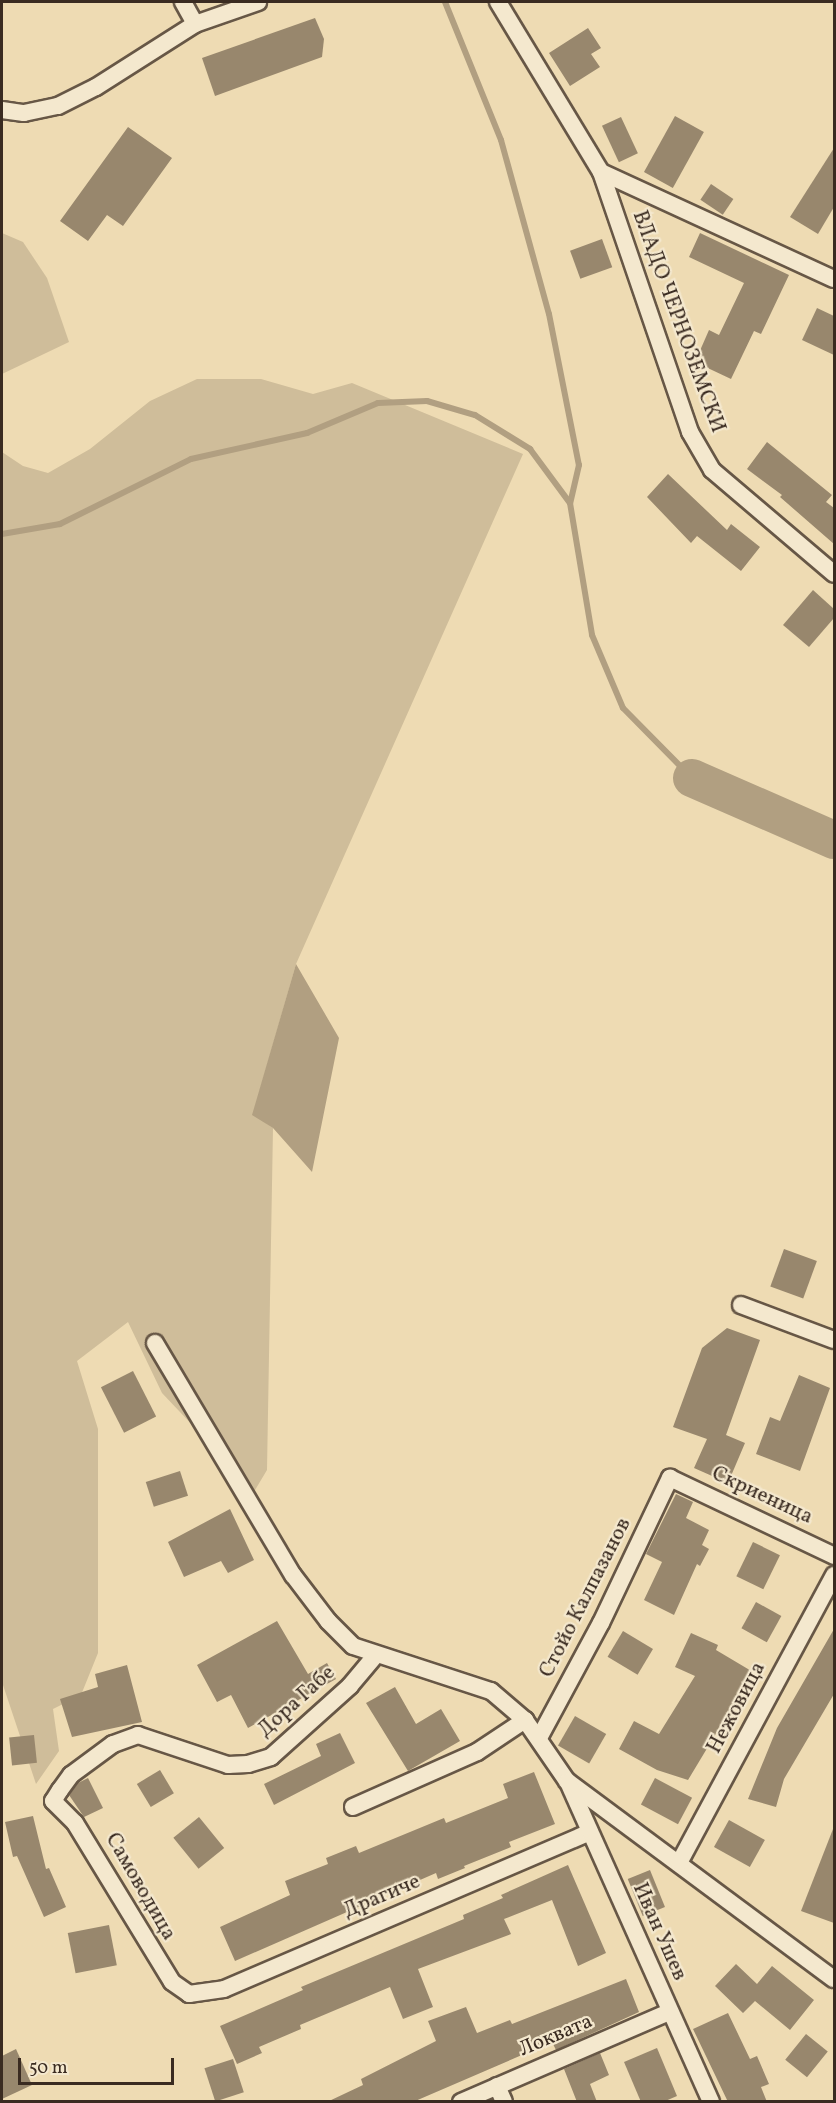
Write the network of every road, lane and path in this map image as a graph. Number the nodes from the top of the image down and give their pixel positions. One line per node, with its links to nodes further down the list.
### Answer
1 (183, 2): 4 (street)
2 (258, 2): 4 (street)
3 (498, 2): 6 (street, ВЛАДО ЧЕРНОЗЕМСКИ)
4 (195, 24): 5 (street)
5 (2, 110)
6 (601, 172): 7 (street); 8 (street, ВЛАДО ЧЕРНОЗЕМСКИ)
7 (834, 279)
8 (834, 574)
9 (741, 1305): 10 (street)
10 (834, 1340)
11 (155, 1343): 15 (street)
12 (670, 1478): 13 (street, Скриеница); 17 (street, Стойо Калпазанов)
13 (834, 1556)
14 (834, 1575): 22 (street, Нежовица)
15 (375, 1656): 16 (street); 19 (street, Дора Габе)
16 (525, 1720): 17 (street); 20 (street)
17 (539, 1738): 18 (street)
18 (567, 1781): 21 (street, Иван Ушев); 22 (street)
19 (54, 1801): 24 (street, Самоводица)
20 (353, 1807)
21 (590, 1832): 24 (street, Драгиче); 25 (street, Иван Ушев)
22 (679, 1863): 23 (street)
23 (834, 1979)
24 (189, 1994)
25 (669, 2012): 26 (street, Локвата); 29 (street, Иван Ушев)
26 (497, 2086): 27 (street, Локвата); 28 (street)
27 (461, 2102)
28 (504, 2102)
29 (711, 2102)

